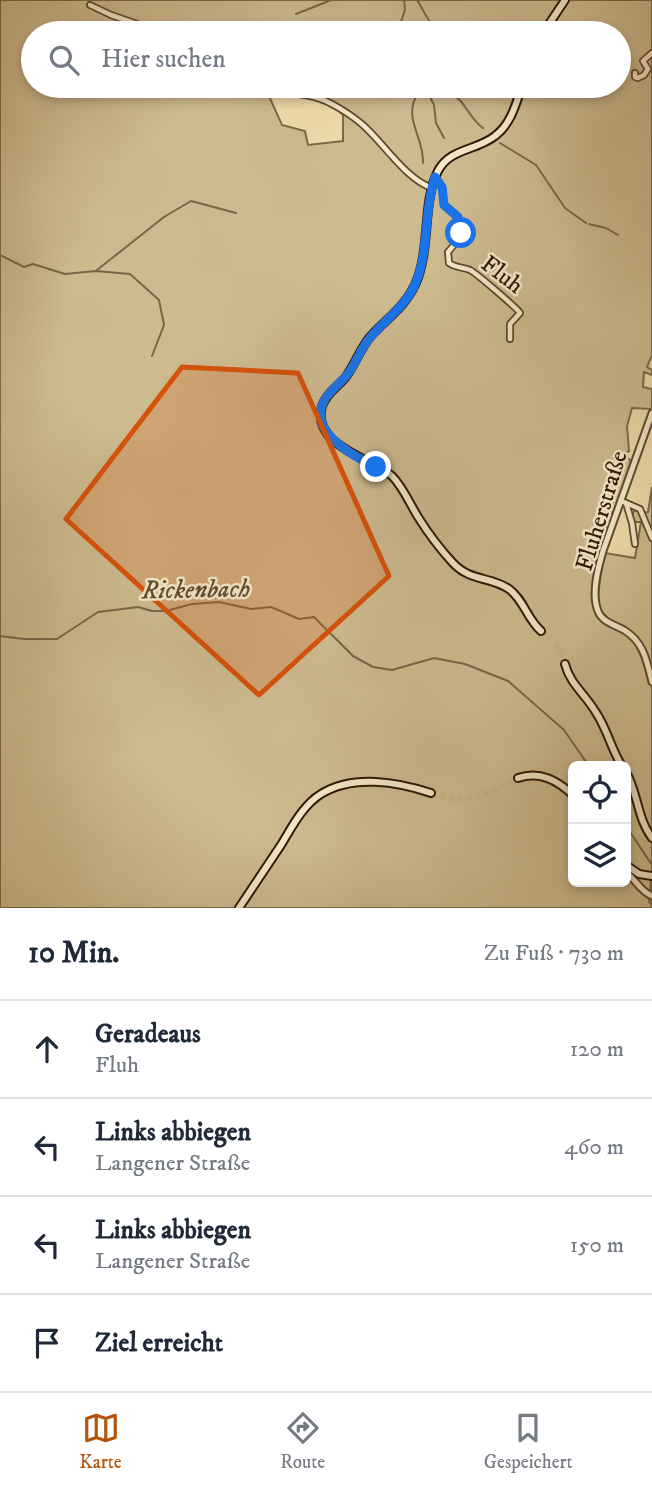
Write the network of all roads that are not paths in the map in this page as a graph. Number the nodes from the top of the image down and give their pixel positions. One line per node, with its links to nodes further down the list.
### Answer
1 (565, 0): 4 (main road)
2 (90, 5): 3 (street)
3 (128, 21)
4 (551, 21)
5 (652, 53): 6 (street)
6 (635, 73)
7 (318, 98): 10 (street)
8 (518, 98): 9 (main road)
9 (435, 177): 10 (main road); 11 (street, Fluh)
10 (432, 188): 16 (main road)
11 (510, 340)
12 (652, 413): 13 (street, Fluherstraße)
13 (623, 502): 14 (street); 15 (street); 18 (street, Fluherstraße)
14 (652, 538)
15 (635, 544)
16 (541, 631)
17 (565, 664): 19 (main road)
18 (652, 682)
19 (620, 761)
20 (518, 778): 22 (main road)
21 (631, 788): 24 (main road)
22 (568, 791)
23 (431, 793): 29 (main road)
24 (652, 838)
25 (631, 869): 27 (main road)
26 (631, 876): 28 (street)
27 (648, 876)
28 (652, 896)
29 (239, 908)

